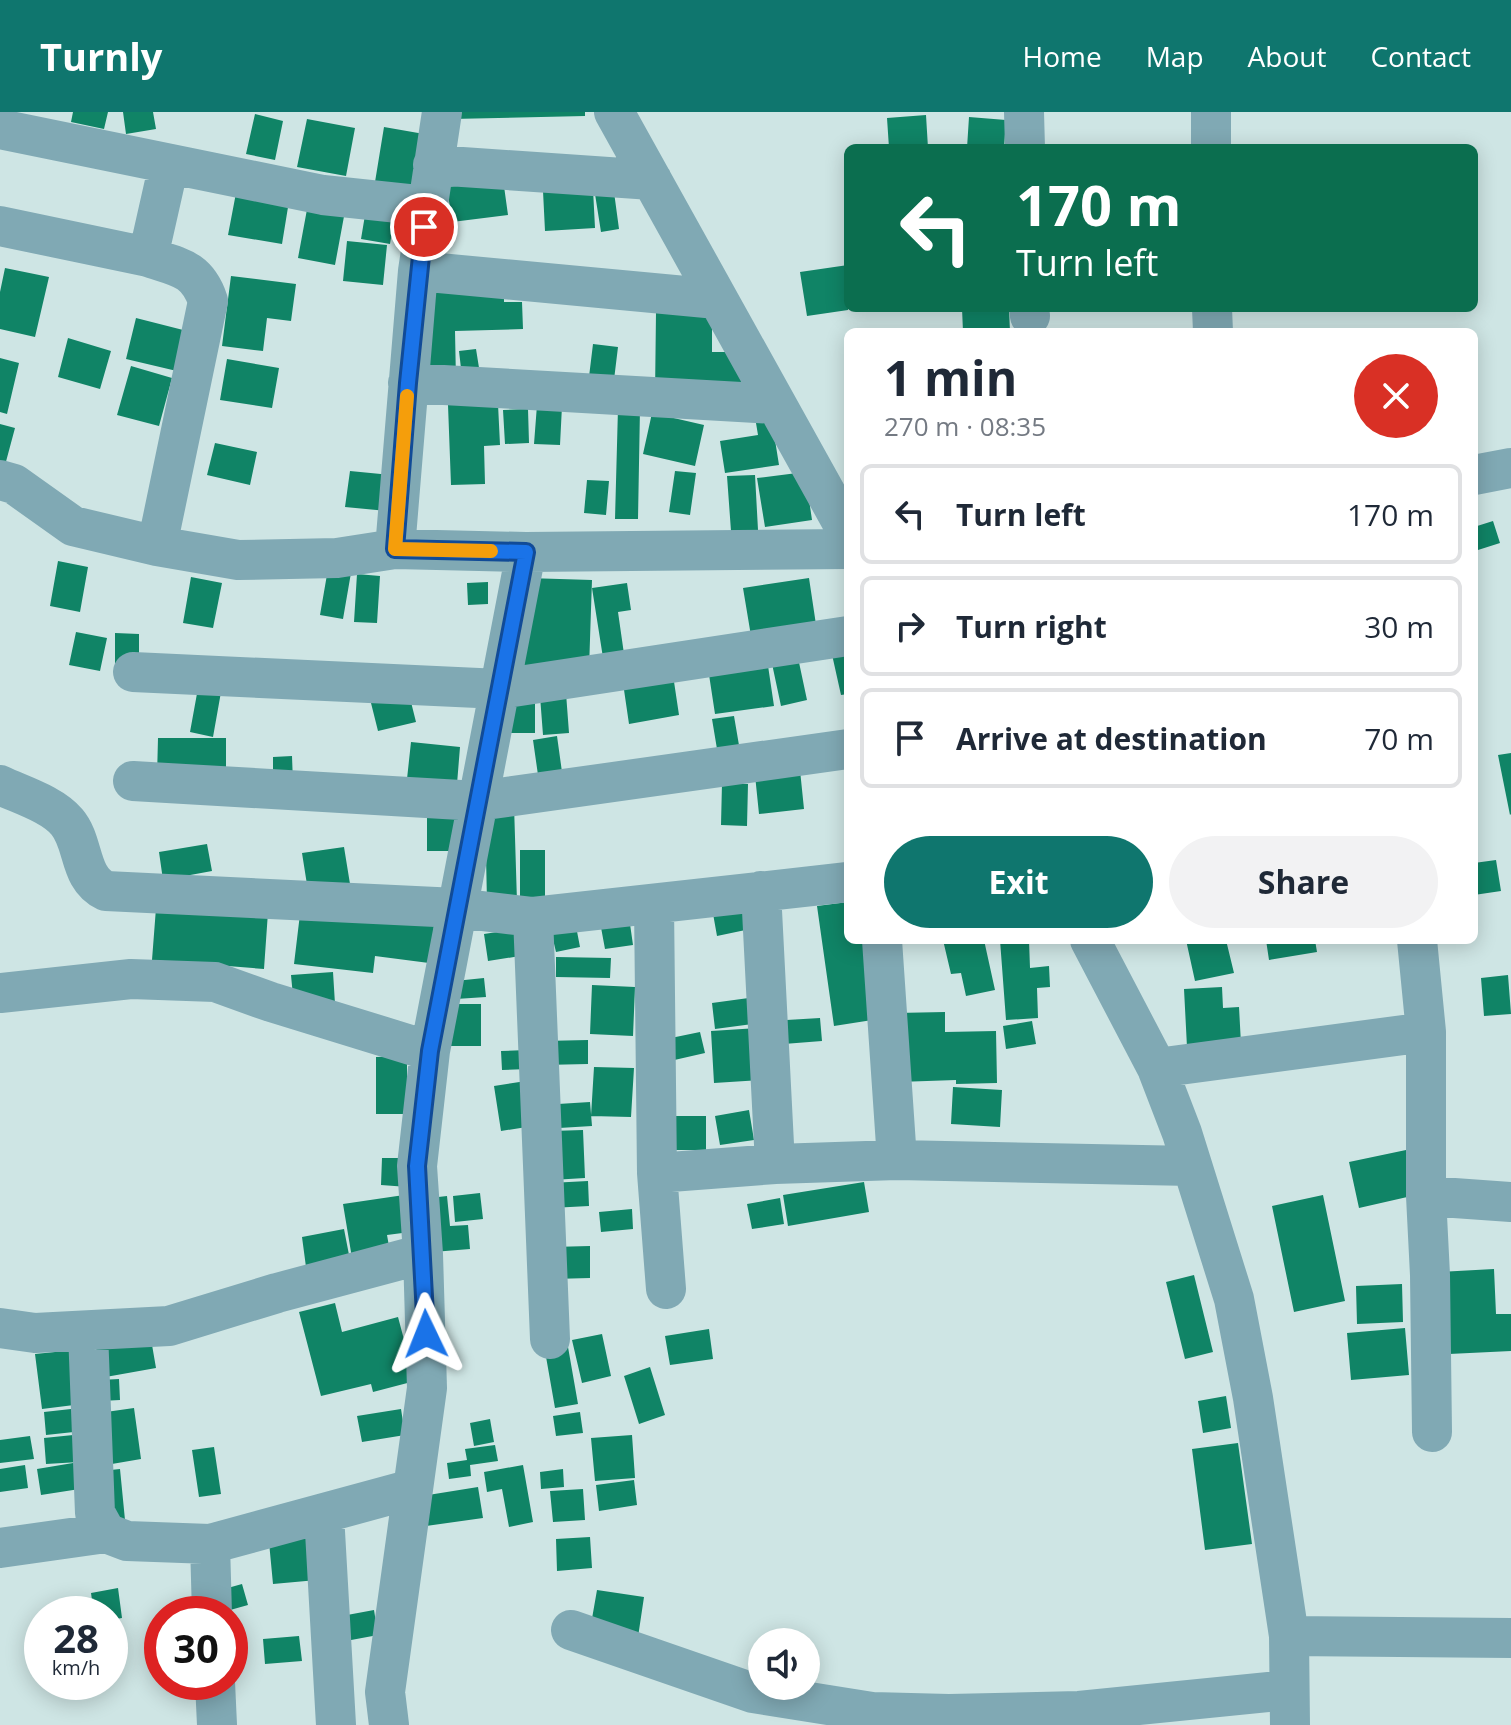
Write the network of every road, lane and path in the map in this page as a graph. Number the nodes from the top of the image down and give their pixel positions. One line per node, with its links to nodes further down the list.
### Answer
1 (442, 112): 9 (street)
2 (614, 112): 10 (street)
3 (1024, 112): 6 (street)
4 (1211, 112): 7 (street)
5 (0, 129): 8 (street)
6 (1025, 144)
7 (1211, 144)
8 (169, 164): 11 (street); 13 (street)
9 (433, 165): 10 (street); 11 (street)
10 (652, 180): 15 (street)
11 (427, 206): 14 (street)
12 (0, 226): 13 (street)
13 (148, 257): 22 (street)
14 (418, 271): 15 (street); 16 (street)
15 (717, 299): 17 (street)
16 (408, 383): 17 (street); 23 (street)
17 (775, 404): 21 (street)
18 (1511, 468): 19 (street)
19 (1478, 474)
20 (0, 480): 22 (street)
21 (844, 526)
22 (157, 546): 23 (street)
23 (395, 549): 25 (street)
24 (844, 549): 25 (street)
25 (526, 552): 28 (street)
26 (844, 637): 28 (street)
27 (133, 672): 28 (street)
28 (500, 689): 32 (street)
29 (844, 750): 32 (street)
30 (133, 781): 32 (street)
31 (0, 785): 36 (street)
32 (478, 801): 36 (street)
33 (844, 882): 34 (street)
34 (761, 891): 35 (street); 46 (street)
35 (654, 905): 37 (street); 48 (street)
36 (457, 908): 37 (street); 43 (street)
37 (533, 917): 55 (street)
38 (882, 944): 45 (street)
39 (1092, 944): 44 (street)
40 (1417, 944): 42 (street)
41 (0, 993): 43 (street)
42 (1426, 1032): 44 (street); 49 (street)
43 (430, 1051): 51 (street)
44 (1157, 1068): 47 (street)
45 (897, 1160): 46 (street); 47 (street)
46 (775, 1164): 48 (street)
47 (1192, 1166): 64 (street)
48 (657, 1173): 52 (street)
49 (1426, 1196): 50 (street); 56 (street)
50 (1511, 1202)
51 (423, 1254): 54 (street); 57 (street)
52 (666, 1289)
53 (0, 1328): 54 (street)
54 (88, 1332): 59 (street)
55 (550, 1339)
56 (1432, 1432)
57 (412, 1489): 58 (street); 73 (street)
58 (324, 1514): 60 (street); 72 (street)
59 (106, 1533): 60 (street); 61 (street)
60 (210, 1544): 62 (street)
61 (0, 1548)
62 (211, 1596)
63 (571, 1630): 68 (street)
64 (1289, 1636): 65 (street); 67 (street)
65 (1511, 1638)
66 (216, 1700): 71 (street)
67 (1290, 1708): 69 (street)
68 (873, 1718): 70 (street)
69 (1079, 1718): 70 (street)
70 (949, 1720)
71 (217, 1725)
72 (336, 1725)
73 (389, 1725)

